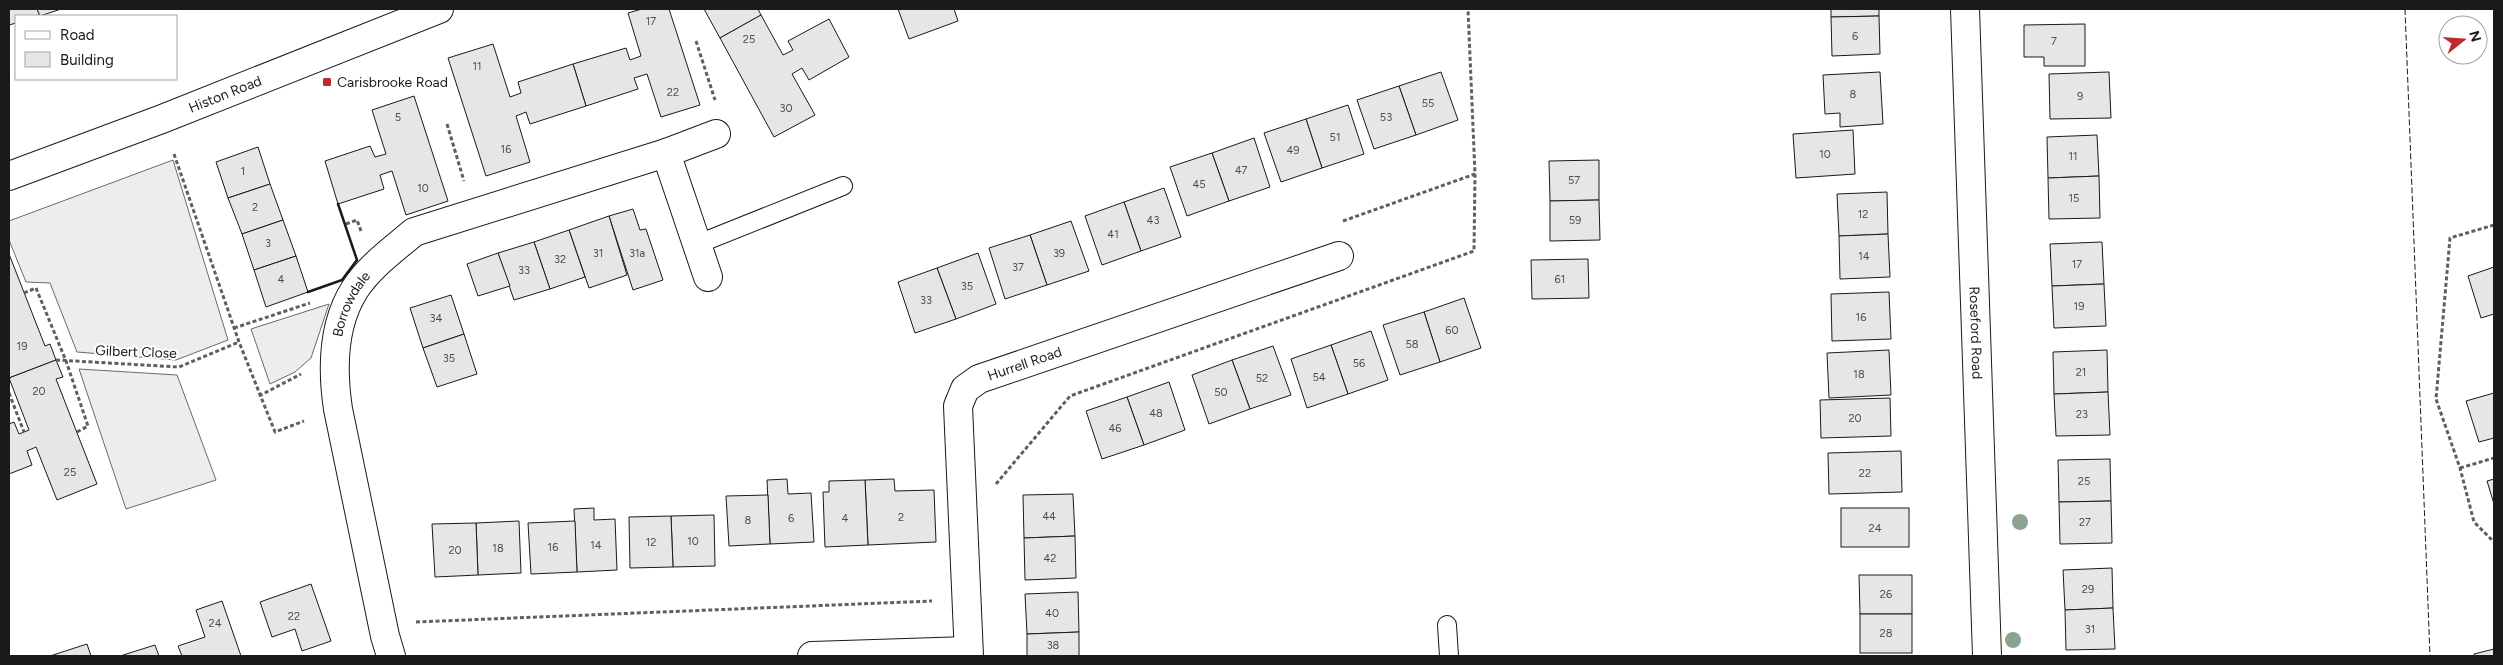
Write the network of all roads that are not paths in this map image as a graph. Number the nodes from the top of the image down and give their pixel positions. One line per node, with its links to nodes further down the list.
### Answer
1 (439, 9): 5 (street, Histon Road)
2 (1965, 9): 15 (street, Roseford Road)
3 (716, 134): 4 (street, Borrowdale)
4 (666, 153): 7 (street); 12 (street, Borrowdale)
5 (9, 176)
6 (843, 186): 7 (lane)
7 (698, 244): 9 (street)
8 (1339, 256): 11 (street, Hurrell Road)
9 (708, 277)
10 (1447, 625): 14 (lane)
11 (968, 654): 13 (street)
12 (391, 656)
13 (812, 656)
14 (1449, 656)
15 (1987, 656)

